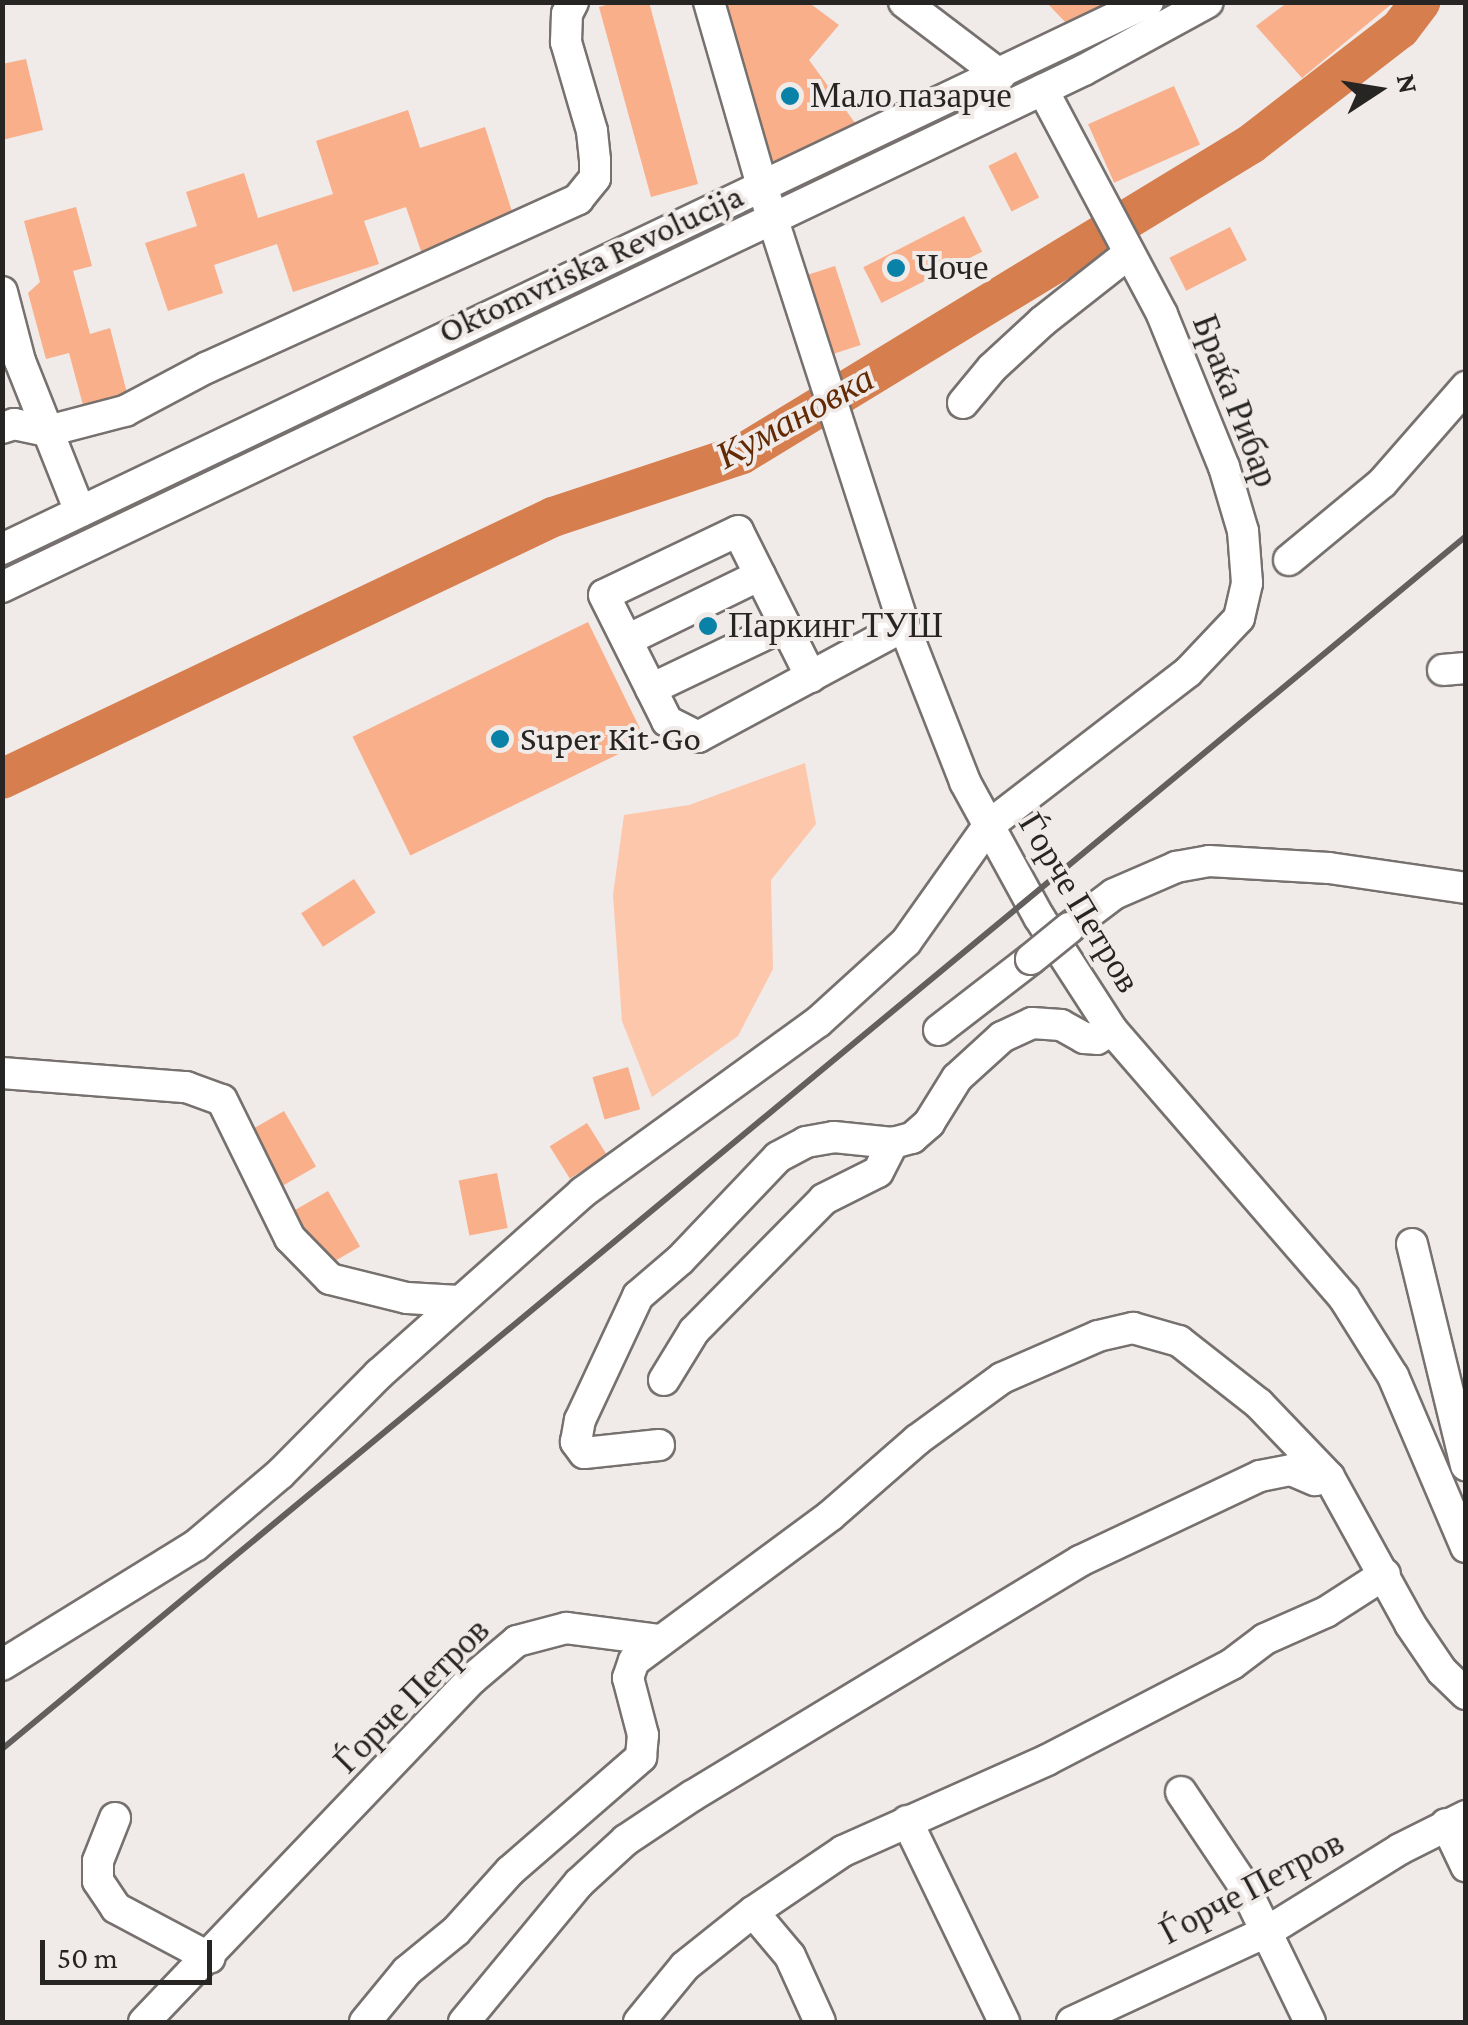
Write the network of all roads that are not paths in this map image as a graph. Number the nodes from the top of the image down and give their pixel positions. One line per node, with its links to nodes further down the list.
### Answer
1 (573, 2): 15 (street)
2 (709, 2): 8 (street, Ѓорче Петров)
3 (904, 2): 6 (street)
4 (1148, 2): 6 (street, Oktomvriska Revolucija)
5 (1208, 2): 7 (street, Oktomvriska Revolucija)
6 (1000, 75): 8 (street, Oktomvriska Revolucija)
7 (1043, 90): 9 (street, Oktomvriska Revolucija); 10 (street, Браќа Рибар)
8 (762, 186): 9 (street, Ѓорче Петров); 16 (street, Oktomvriska Revolucija)
9 (773, 219): 20 (street, Oktomvriska Revolucija); 22 (street, Ѓорче Петров)
10 (1128, 254): 13 (street); 26 (street, Браќа Рибар)
11 (2, 292): 15 (street)
12 (1466, 387): 18 (street)
13 (963, 403)
14 (6, 417): 15 (street)
15 (48, 431): 16 (street)
16 (80, 512): 17 (street, Oktomvriska Revolucija)
17 (2, 550)
18 (1289, 560)
19 (760, 575): 21 (street); 23 (street); 23 (street)
20 (2, 588)
21 (785, 625): 24 (street); 25 (street)
22 (904, 626): 24 (street); 26 (street, Ѓорче Петров)
23 (627, 640): 25 (street)
24 (810, 677): 25 (street)
25 (652, 689)
26 (988, 826): 29 (street, Ѓорче Петров); 33 (street)
27 (1466, 888): 28 (street, bridge)
28 (939, 1030)
29 (1112, 1030): 31 (street); 38 (street, Ѓорче Петров)
30 (2, 1073): 33 (street)
31 (893, 1144): 34 (street); 35 (street)
32 (1412, 1244): 36 (street)
33 (459, 1301): 41 (street)
34 (664, 1380)
35 (659, 1445)
36 (1466, 1466)
37 (1329, 1477): 39 (street); 40 (street); 48 (street)
38 (1466, 1547)
39 (1385, 1574): 42 (street); 47 (street)
40 (658, 1640): 44 (street); 52 (street, Ѓорче Петров)
41 (2, 1666)
42 (1466, 1694)
43 (1181, 1792): 51 (street)
44 (581, 1812): 48 (street); 54 (street)
45 (115, 1818): 52 (street)
46 (1456, 1820): 49 (street); 51 (street, Ѓорче Петров)
47 (907, 1821): 50 (street); 58 (street)
48 (608, 1856): 55 (street)
49 (1466, 1866)
50 (753, 1912): 56 (street); 57 (street)
51 (1268, 1931): 59 (street, Ѓорче Петров); 60 (street)
52 (210, 1958): 53 (street, Ѓорче Петров)
53 (144, 2022)
54 (365, 2022)
55 (464, 2022)
56 (639, 2022)
57 (820, 2022)
58 (1004, 2022)
59 (1072, 2022)
60 (1310, 2022)

